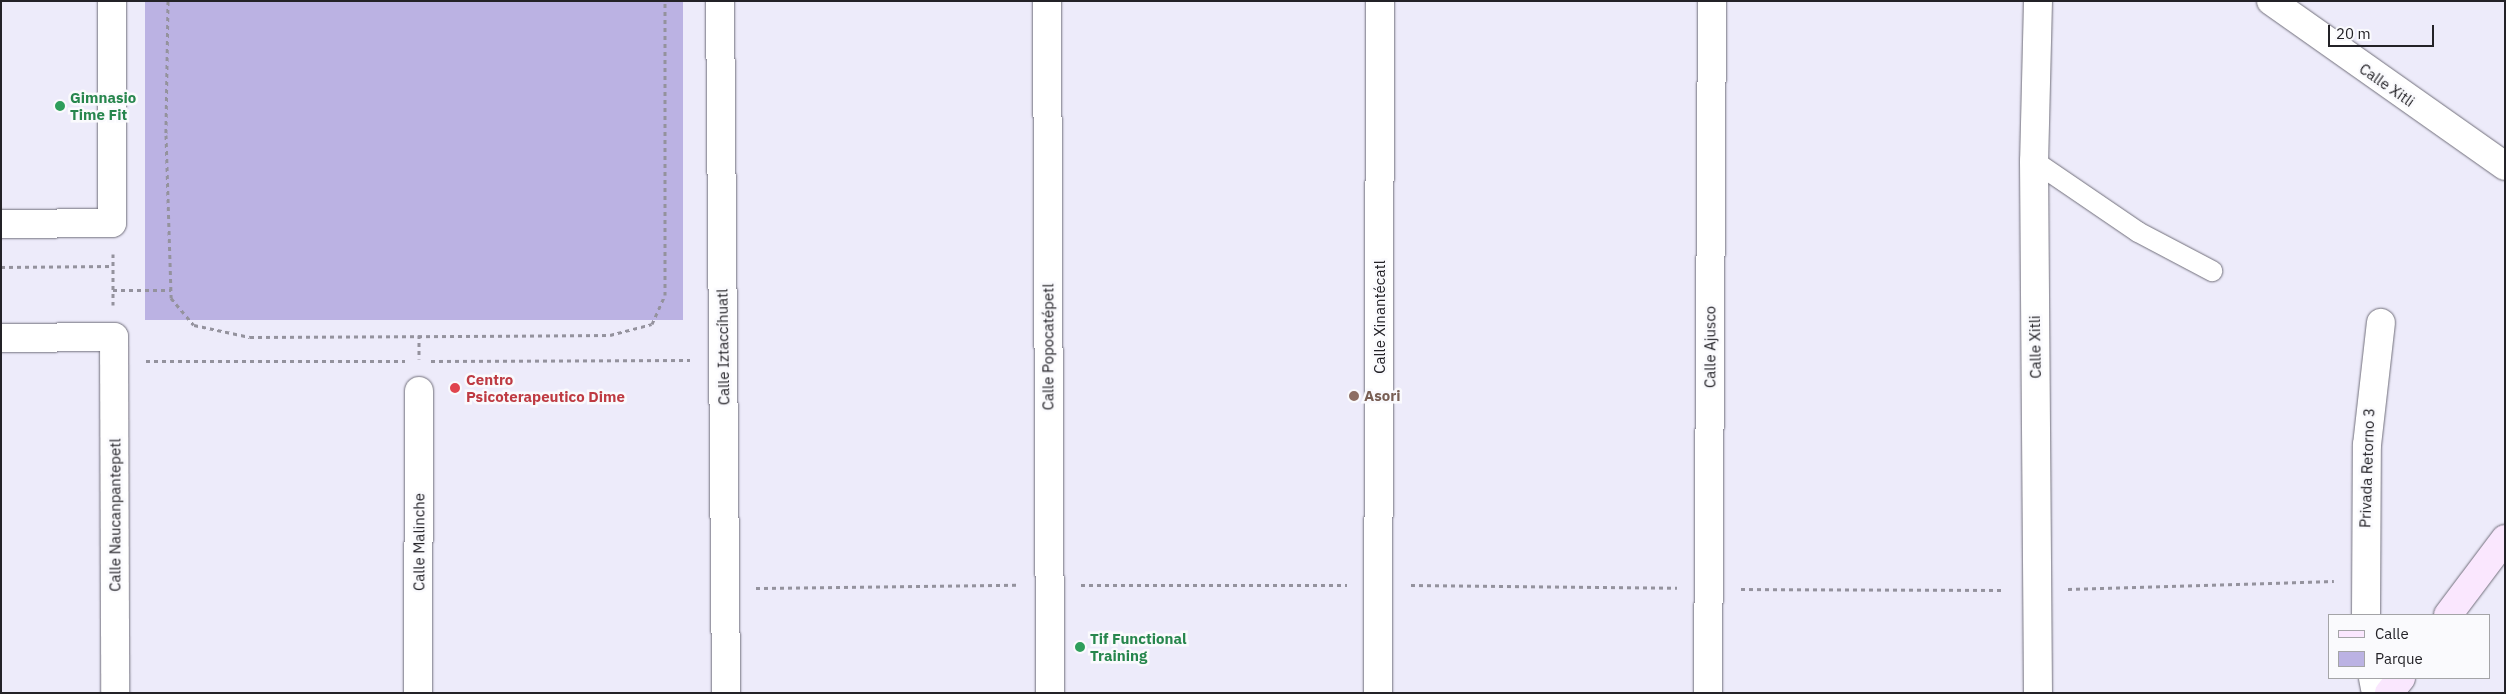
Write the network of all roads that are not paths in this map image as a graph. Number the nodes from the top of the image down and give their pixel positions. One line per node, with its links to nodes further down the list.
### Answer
1 (112, 1): 10 (street)
2 (720, 1): 22 (street, Calle Iztaccíhuatl)
3 (1047, 1): 23 (street, Calle Popocatépetl)
4 (1380, 1): 24 (street, Calle Xinantécatl)
5 (1712, 1): 25 (street, Calle Ajusco)
6 (2038, 1): 8 (street, Calle Xitli)
7 (2271, 1): 9 (street, Calle Xitli)
8 (2034, 161): 11 (lane); 26 (street, Calle Xitli)
9 (2505, 166)
10 (1, 224)
11 (2212, 272)
12 (2381, 322): 16 (street, Privada Retorno 3)
13 (1, 338): 20 (street, Calle Naucanpantepetl)
14 (419, 391): 21 (street, Calle Malinche)
15 (2505, 539): 17 (main road)
16 (2366, 614)
17 (2449, 614)
18 (2373, 679): 27 (street)
19 (2400, 679): 28 (main road)
20 (115, 693)
21 (418, 693)
22 (726, 693)
23 (1050, 693)
24 (1378, 693)
25 (1708, 693)
26 (2038, 693)
27 (2376, 693)
28 (2389, 693)

